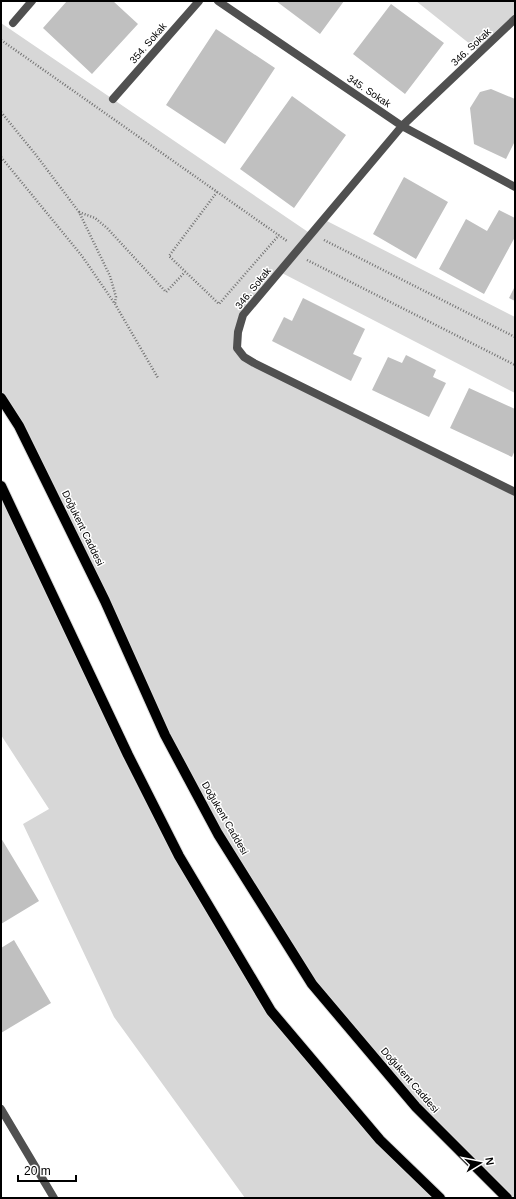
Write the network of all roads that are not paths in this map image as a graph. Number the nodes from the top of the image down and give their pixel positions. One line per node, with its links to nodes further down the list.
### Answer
1 (32, 1): 5 (street)
2 (199, 1): 6 (street, 354. Sokak)
3 (218, 1): 7 (street, 345. Sokak)
4 (515, 19): 7 (street, 346. Sokak)
5 (13, 23)
6 (113, 99)
7 (402, 126): 8 (street, 345. Sokak); 11 (street, 346. Sokak)
8 (515, 187)
9 (1, 398): 15 (main road, Doğukent Caddesi)
10 (1, 486): 14 (main road)
11 (515, 492)
12 (1, 1109): 13 (street)
13 (54, 1198)
14 (440, 1198)
15 (507, 1198)

